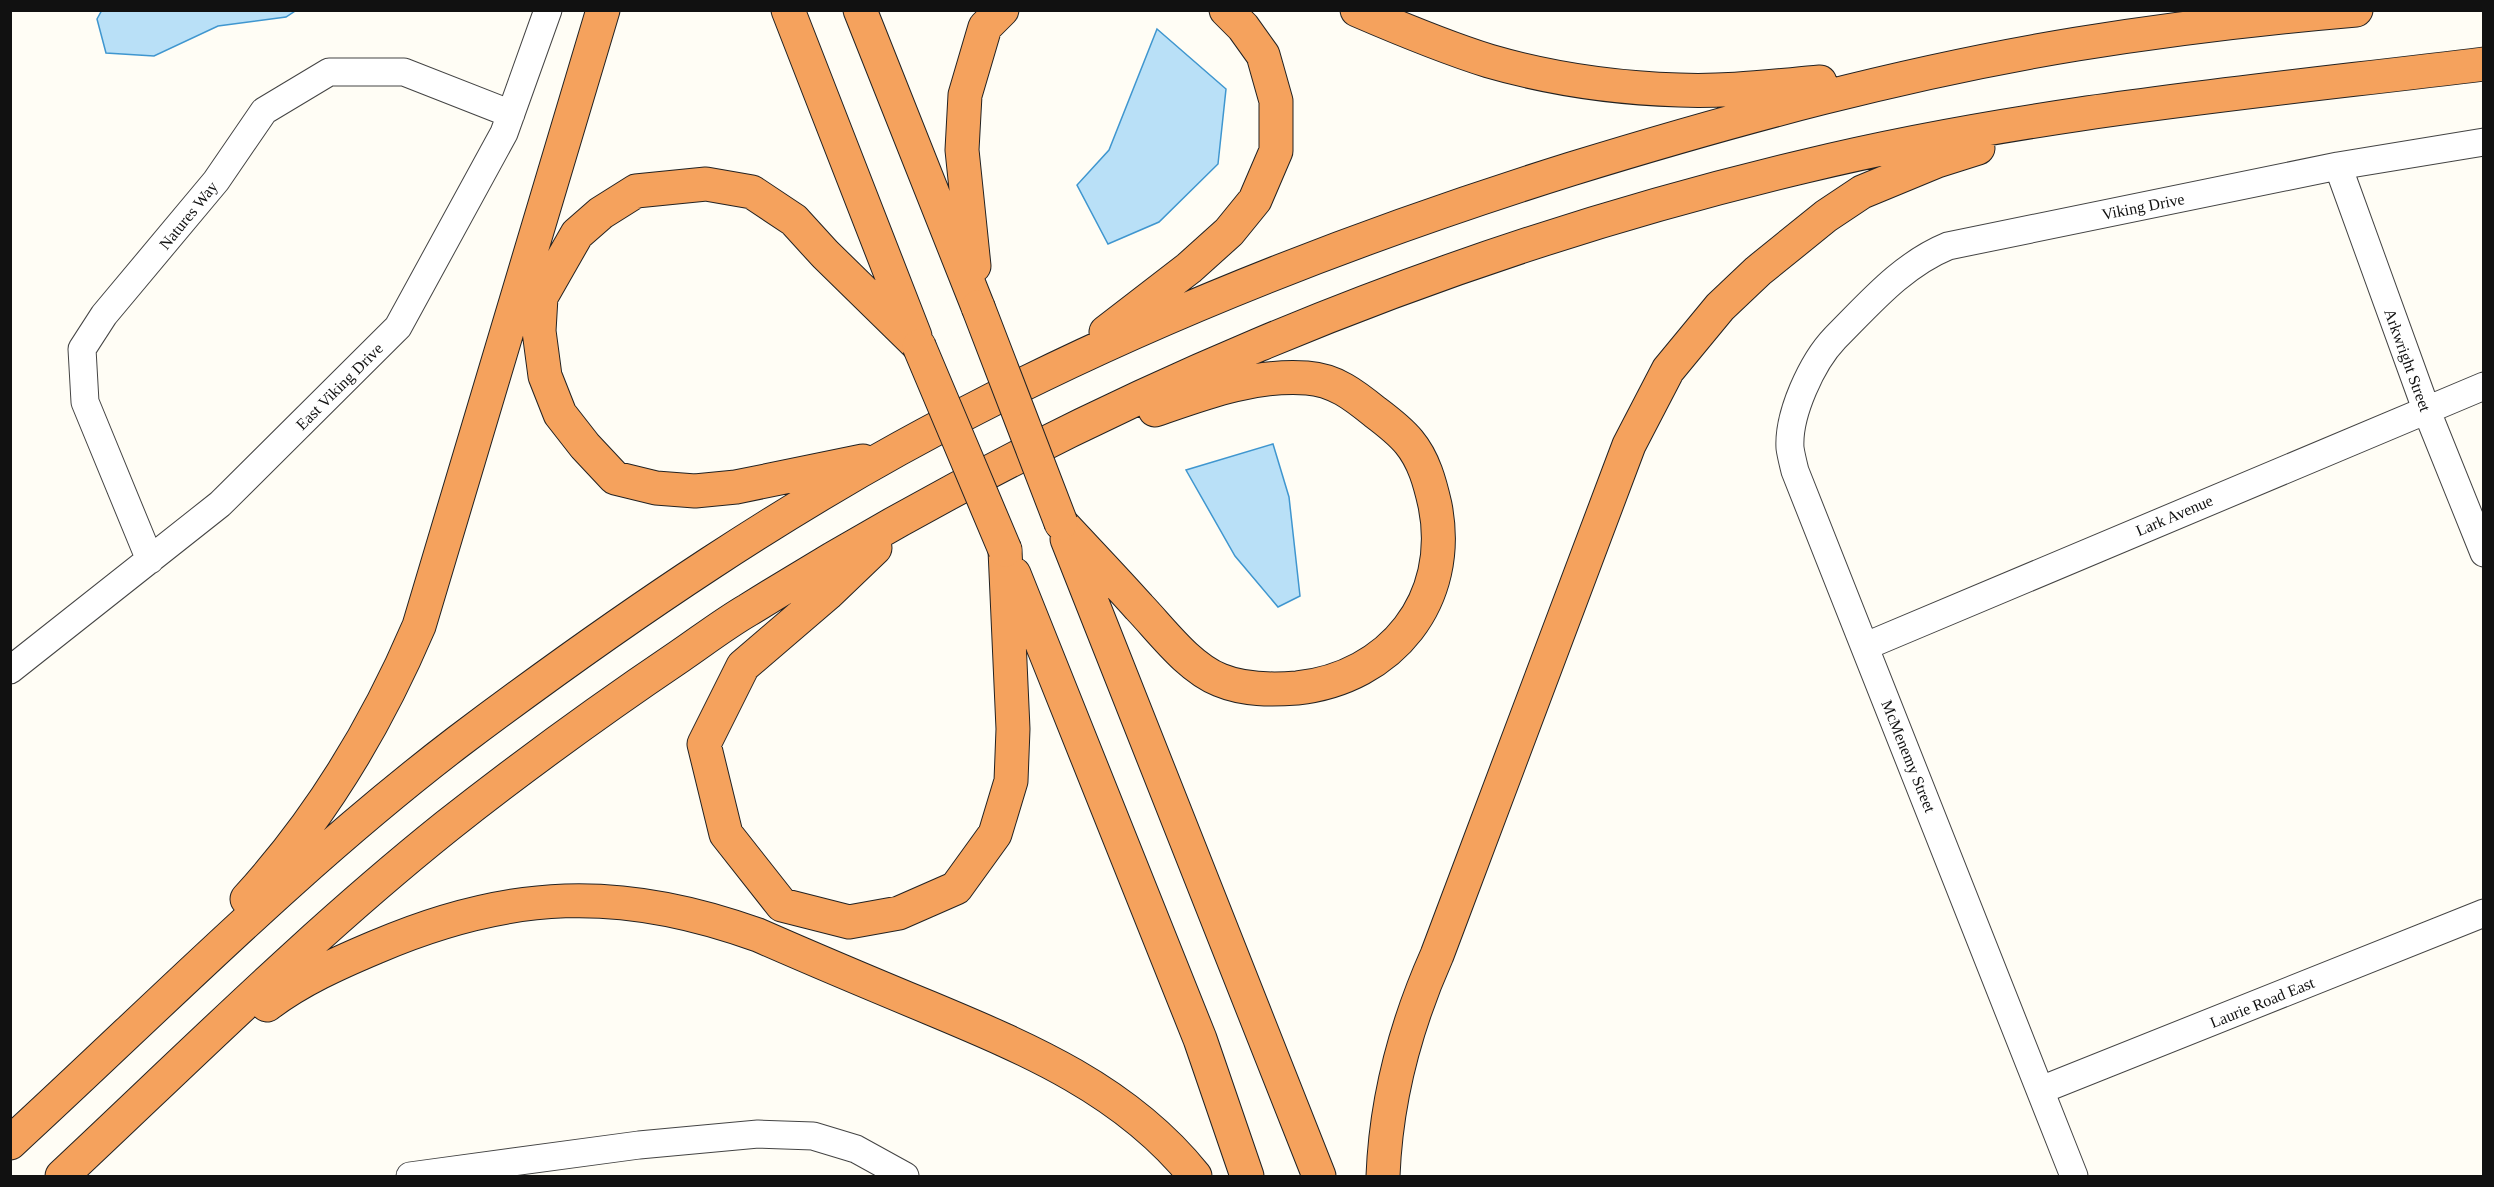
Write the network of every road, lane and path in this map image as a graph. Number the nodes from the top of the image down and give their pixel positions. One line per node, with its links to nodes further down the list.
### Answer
1 (548, 10): 12 (street, East Viking Drive)
2 (603, 10): 31 (highway)
3 (788, 10): 17 (highway)
4 (860, 10): 15 (highway)
5 (1002, 10): 15 (highway)
6 (1226, 10): 18 (highway)
7 (1357, 10): 10 (highway)
8 (2356, 10): 10 (highway)
9 (2484, 64): 11 (highway)
10 (1924, 74): 18 (highway)
11 (2094, 112): 21 (highway); 41 (highway)
12 (511, 114): 27 (street, East Viking Drive); 27 (street, Natures Way)
13 (2484, 142): 14 (street, Viking Drive)
14 (2338, 166): 16 (street, Viking Drive); 20 (street, Arkwright Street)
15 (978, 307): 24 (highway, bridge)
16 (1835, 338): 28 (street, McMenemy Street)
17 (915, 340): 22 (highway); 26 (highway, bridge)
18 (1063, 365): 22 (highway)
19 (2484, 386): 20 (street, Lark Avenue)
20 (2426, 409): 25 (street, Arkwright Street); 28 (street, Lark Avenue)
21 (1069, 432): 23 (highway); 24 (highway)
22 (888, 455): 31 (highway)
23 (910, 513): 26 (highway); 33 (highway)
24 (1065, 529): 40 (highway)
25 (2484, 553)
26 (1007, 559): 39 (highway)
27 (150, 560): 29 (street, East Viking Drive)
28 (1866, 646): 32 (street, McMenemy Street)
29 (10, 670)
30 (2484, 913): 32 (street, Laurie Road East)
31 (80, 1079): 34 (highway)
32 (2041, 1090): 42 (street, McMenemy Street)
33 (137, 1105): 35 (highway); 38 (highway)
34 (10, 1143)
35 (62, 1176)
36 (410, 1176): 37 (street)
37 (905, 1176)
38 (1195, 1176)
39 (1247, 1176)
40 (1319, 1176)
41 (1383, 1176)
42 (2074, 1176)

